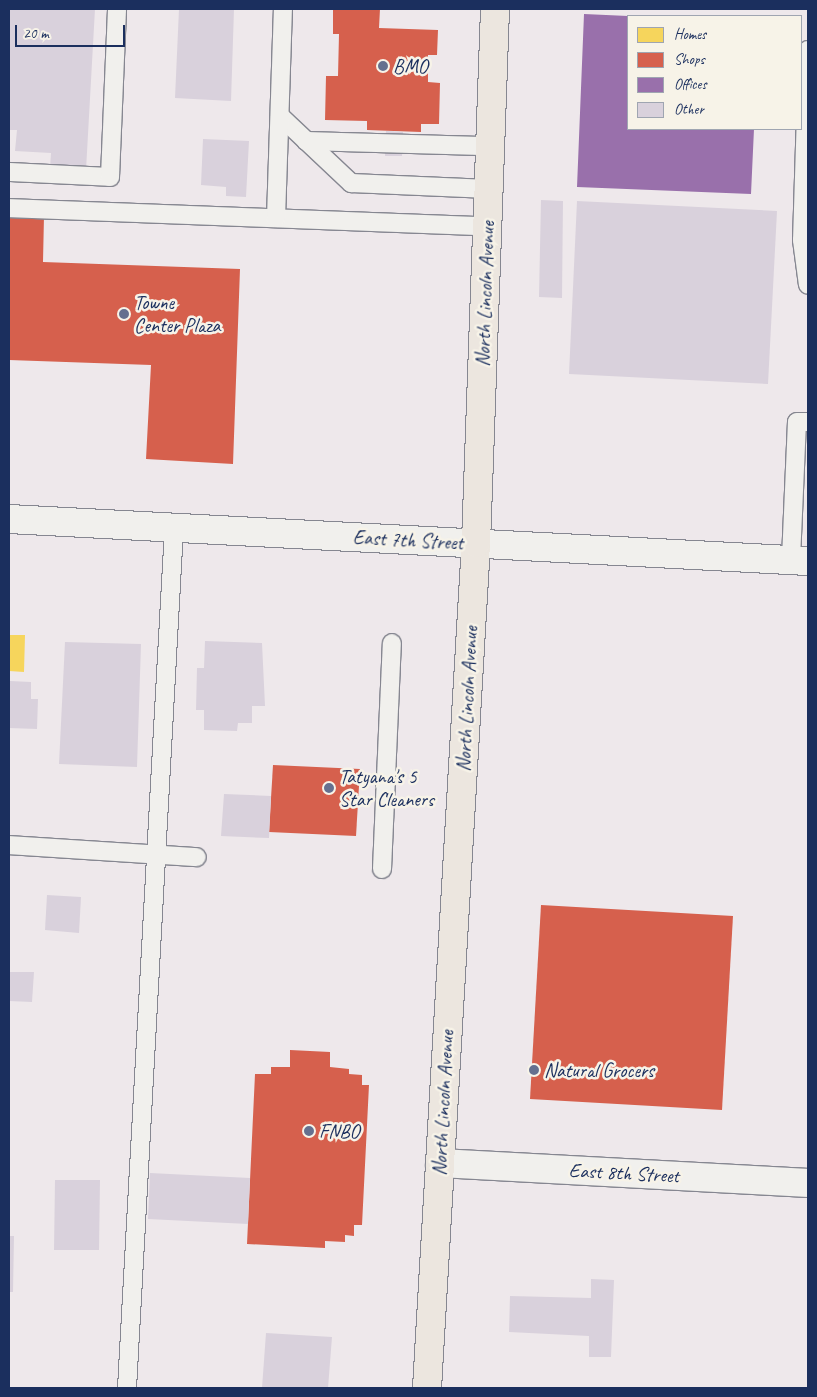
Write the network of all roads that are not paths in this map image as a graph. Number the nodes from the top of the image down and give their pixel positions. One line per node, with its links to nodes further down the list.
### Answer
1 (117, 9): 8 (lane)
2 (283, 9): 5 (lane)
3 (495, 9): 7 (highway, North Lincoln Avenue)
4 (808, 50): 13 (lane)
5 (280, 116): 6 (lane); 11 (lane)
6 (306, 140): 7 (lane); 9 (lane)
7 (490, 146): 9 (highway, North Lincoln Avenue)
8 (9, 172)
9 (489, 189): 12 (highway, North Lincoln Avenue)
10 (9, 208): 11 (lane)
11 (276, 218): 12 (lane)
12 (487, 226): 18 (highway, North Lincoln Avenue)
13 (805, 249): 14 (lane)
14 (808, 286)
15 (808, 422): 19 (lane)
16 (9, 519): 17 (street, East 7th Street)
17 (174, 528): 18 (street, East 7th Street); 22 (lane)
18 (476, 543): 19 (street, East 7th Street); 25 (highway, North Lincoln Avenue)
19 (800, 560)
20 (392, 643): 24 (lane)
21 (9, 845): 22 (lane)
22 (156, 853): 23 (lane); 27 (lane)
23 (196, 857)
24 (382, 869)
25 (440, 1163): 26 (street, East 8th Street); 28 (highway, North Lincoln Avenue)
26 (808, 1183)
27 (127, 1388)
28 (427, 1388)

